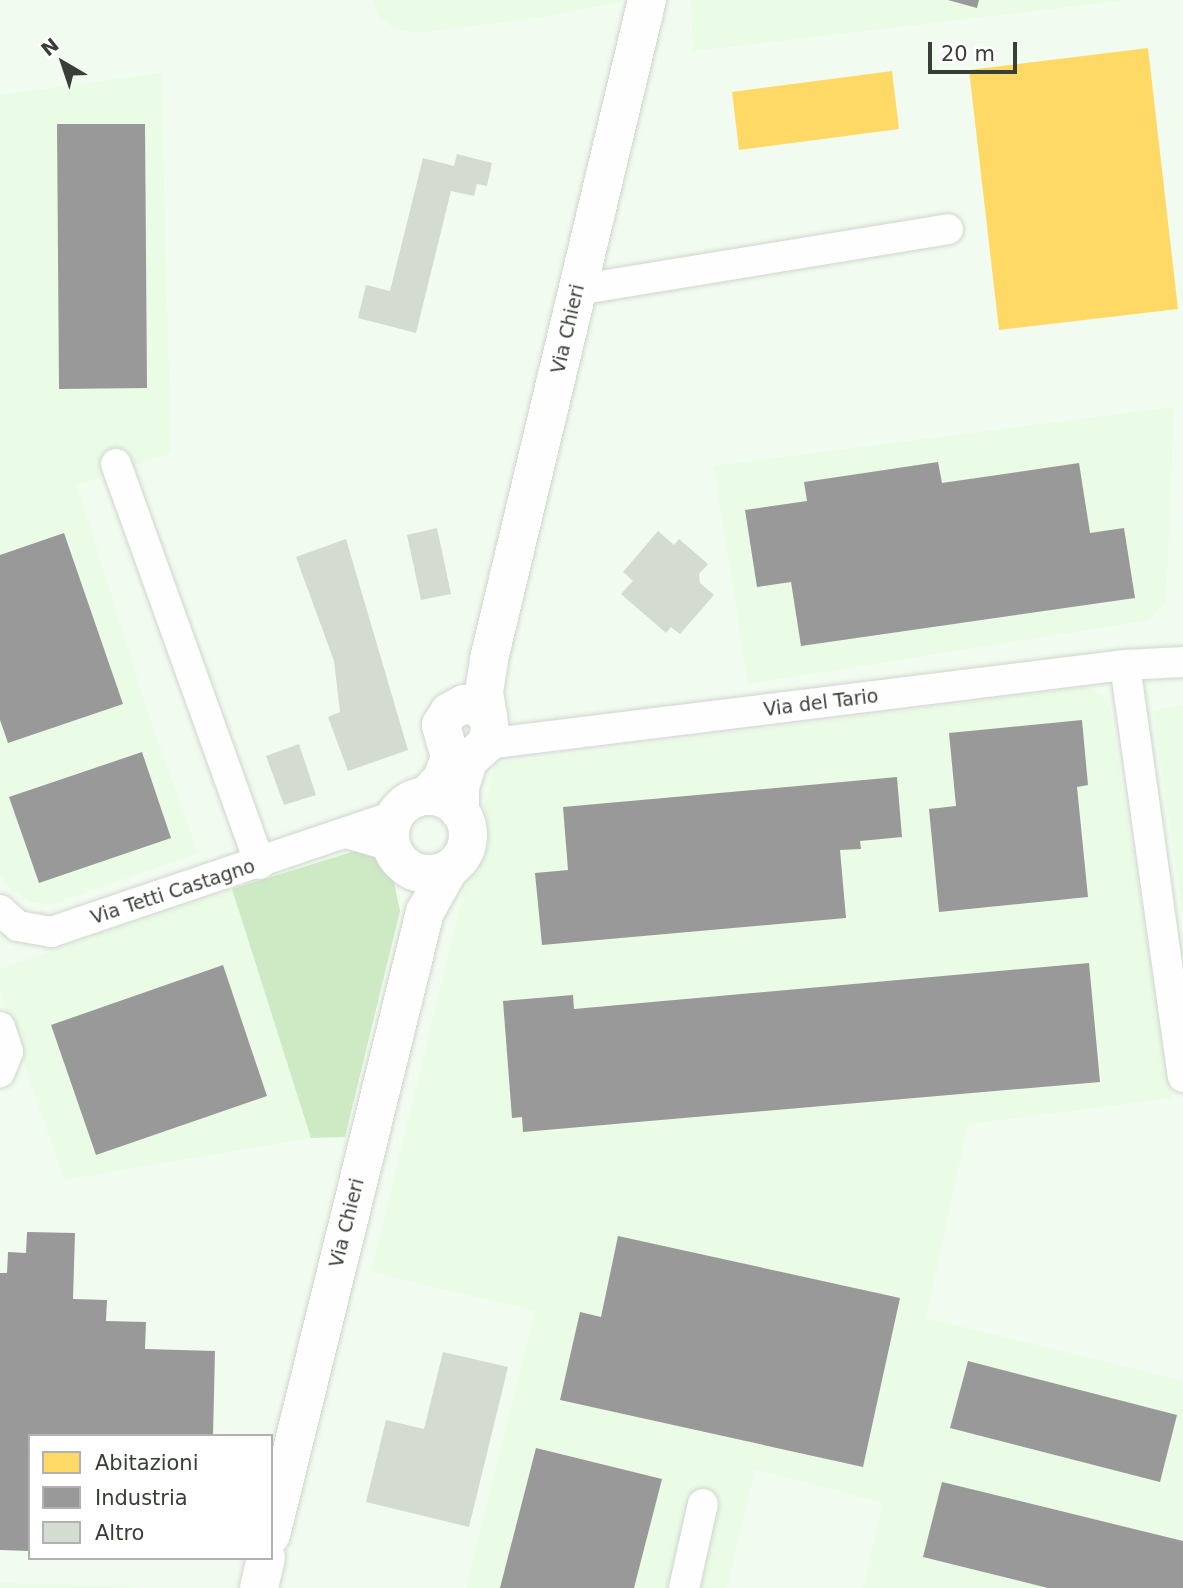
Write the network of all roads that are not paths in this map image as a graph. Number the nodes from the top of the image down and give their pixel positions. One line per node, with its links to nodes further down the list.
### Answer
1 (648, 0): 3 (main road, Via Chieri)
2 (948, 229): 3 (street)
3 (577, 290): 5 (main road, Via Chieri)
4 (116, 464): 13 (street)
5 (489, 659): 8 (main road, Via Chieri); 9 (main road, Via Chieri)
6 (1183, 662): 7 (street, Via del Tario)
7 (1125, 665): 9 (street, Via del Tario); 19 (street)
8 (449, 712): 9 (main road); 10 (main road)
9 (495, 734): 11 (main road, Via Chieri)
10 (426, 796): 11 (main road); 12 (main road)
11 (460, 812): 14 (main road, Via Chieri)
12 (399, 844): 13 (street, Via Tetti Castagno); 14 (main road); 15 (main road)
13 (260, 864): 16 (street, Via Tetti Castagno)
14 (449, 869): 15 (main road, Via Chieri)
15 (425, 912): 21 (main road, Via Chieri)
16 (6, 925)
17 (0, 1027): 18 (street)
18 (0, 1072)
19 (1183, 1077)
20 (703, 1504): 24 (street)
21 (273, 1527)
22 (266, 1560): 23 (main road)
23 (259, 1588)
24 (684, 1588)

